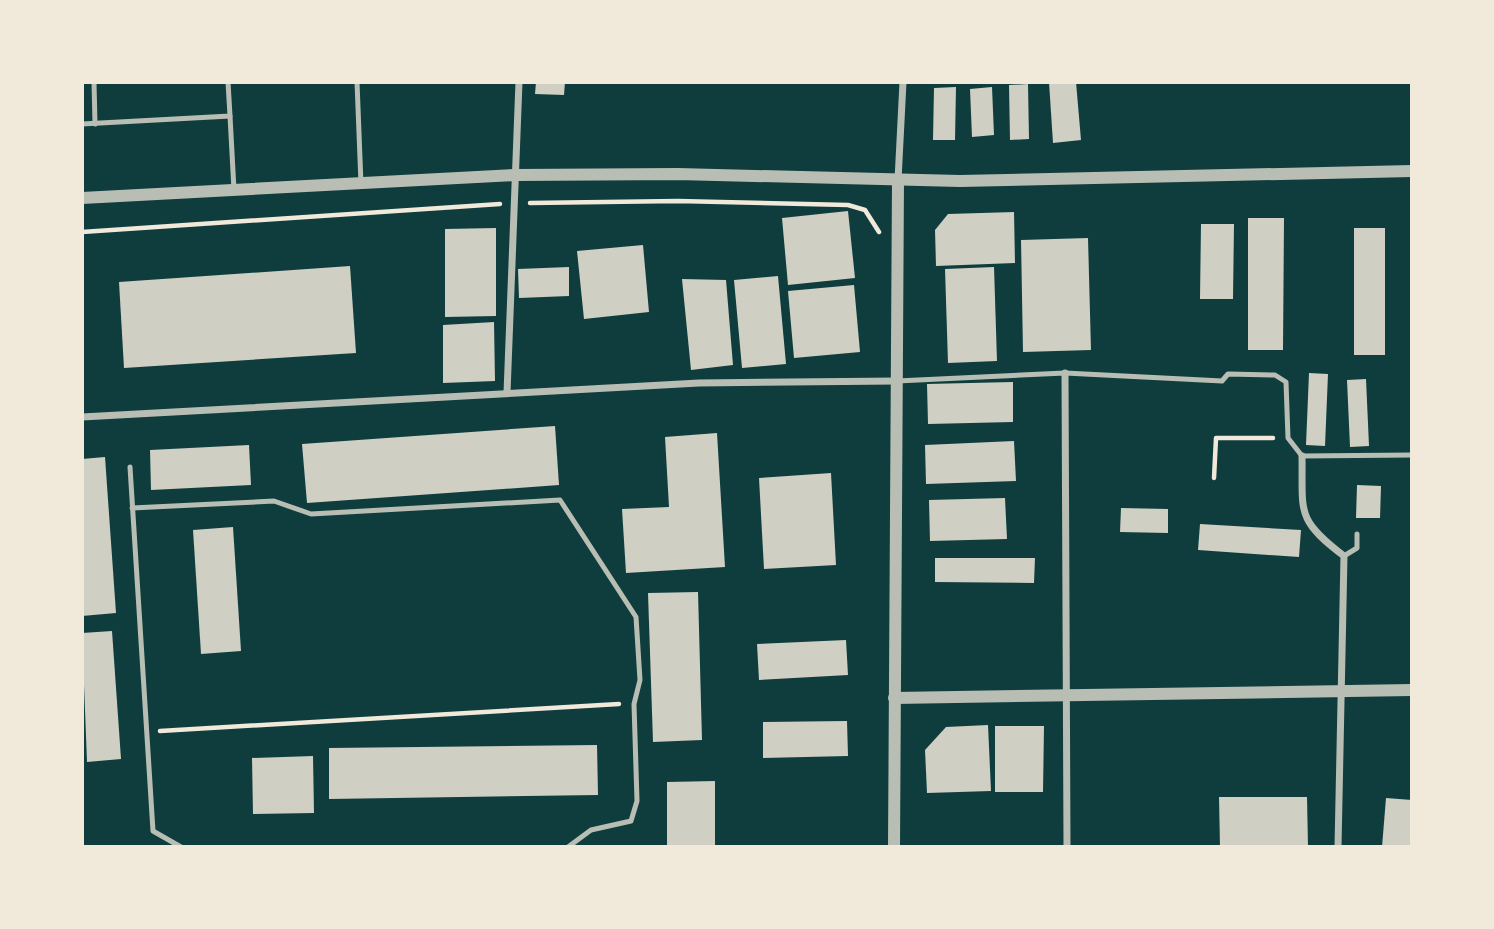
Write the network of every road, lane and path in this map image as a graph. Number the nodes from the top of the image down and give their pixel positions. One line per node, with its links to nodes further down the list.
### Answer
1 (94, 82): 8 (lane)
2 (228, 82): 6 (lane)
3 (356, 82): 12 (lane)
4 (519, 82): 10 (street)
5 (903, 82): 11 (street)
6 (230, 116): 8 (lane); 13 (lane)
7 (82, 124): 8 (lane)
8 (95, 124)
9 (1412, 171): 11 (street)
10 (516, 175): 11 (street); 12 (street); 17 (street)
11 (898, 180): 16 (street)
12 (361, 184): 13 (street)
13 (234, 190): 14 (street)
14 (82, 198)
15 (1065, 373): 16 (lane); 19 (lane); 29 (street)
16 (897, 381): 17 (street); 30 (street)
17 (507, 393): 18 (street)
18 (82, 417)
19 (1288, 438): 21 (lane); 23 (path)
20 (1412, 455): 21 (lane)
21 (1302, 456): 26 (street)
22 (130, 467): 24 (lane)
23 (1214, 478)
24 (132, 509): 31 (lane); 32 (lane)
25 (1357, 534): 26 (lane)
26 (1344, 556): 28 (street)
27 (1412, 690): 28 (street)
28 (1342, 692): 29 (street); 37 (street)
29 (1064, 696): 30 (street); 36 (street)
30 (894, 698): 35 (street)
31 (634, 704): 32 (path); 34 (lane)
32 (147, 731): 33 (lane)
33 (181, 847)
34 (568, 847)
35 (894, 847)
36 (1067, 847)
37 (1338, 847)

